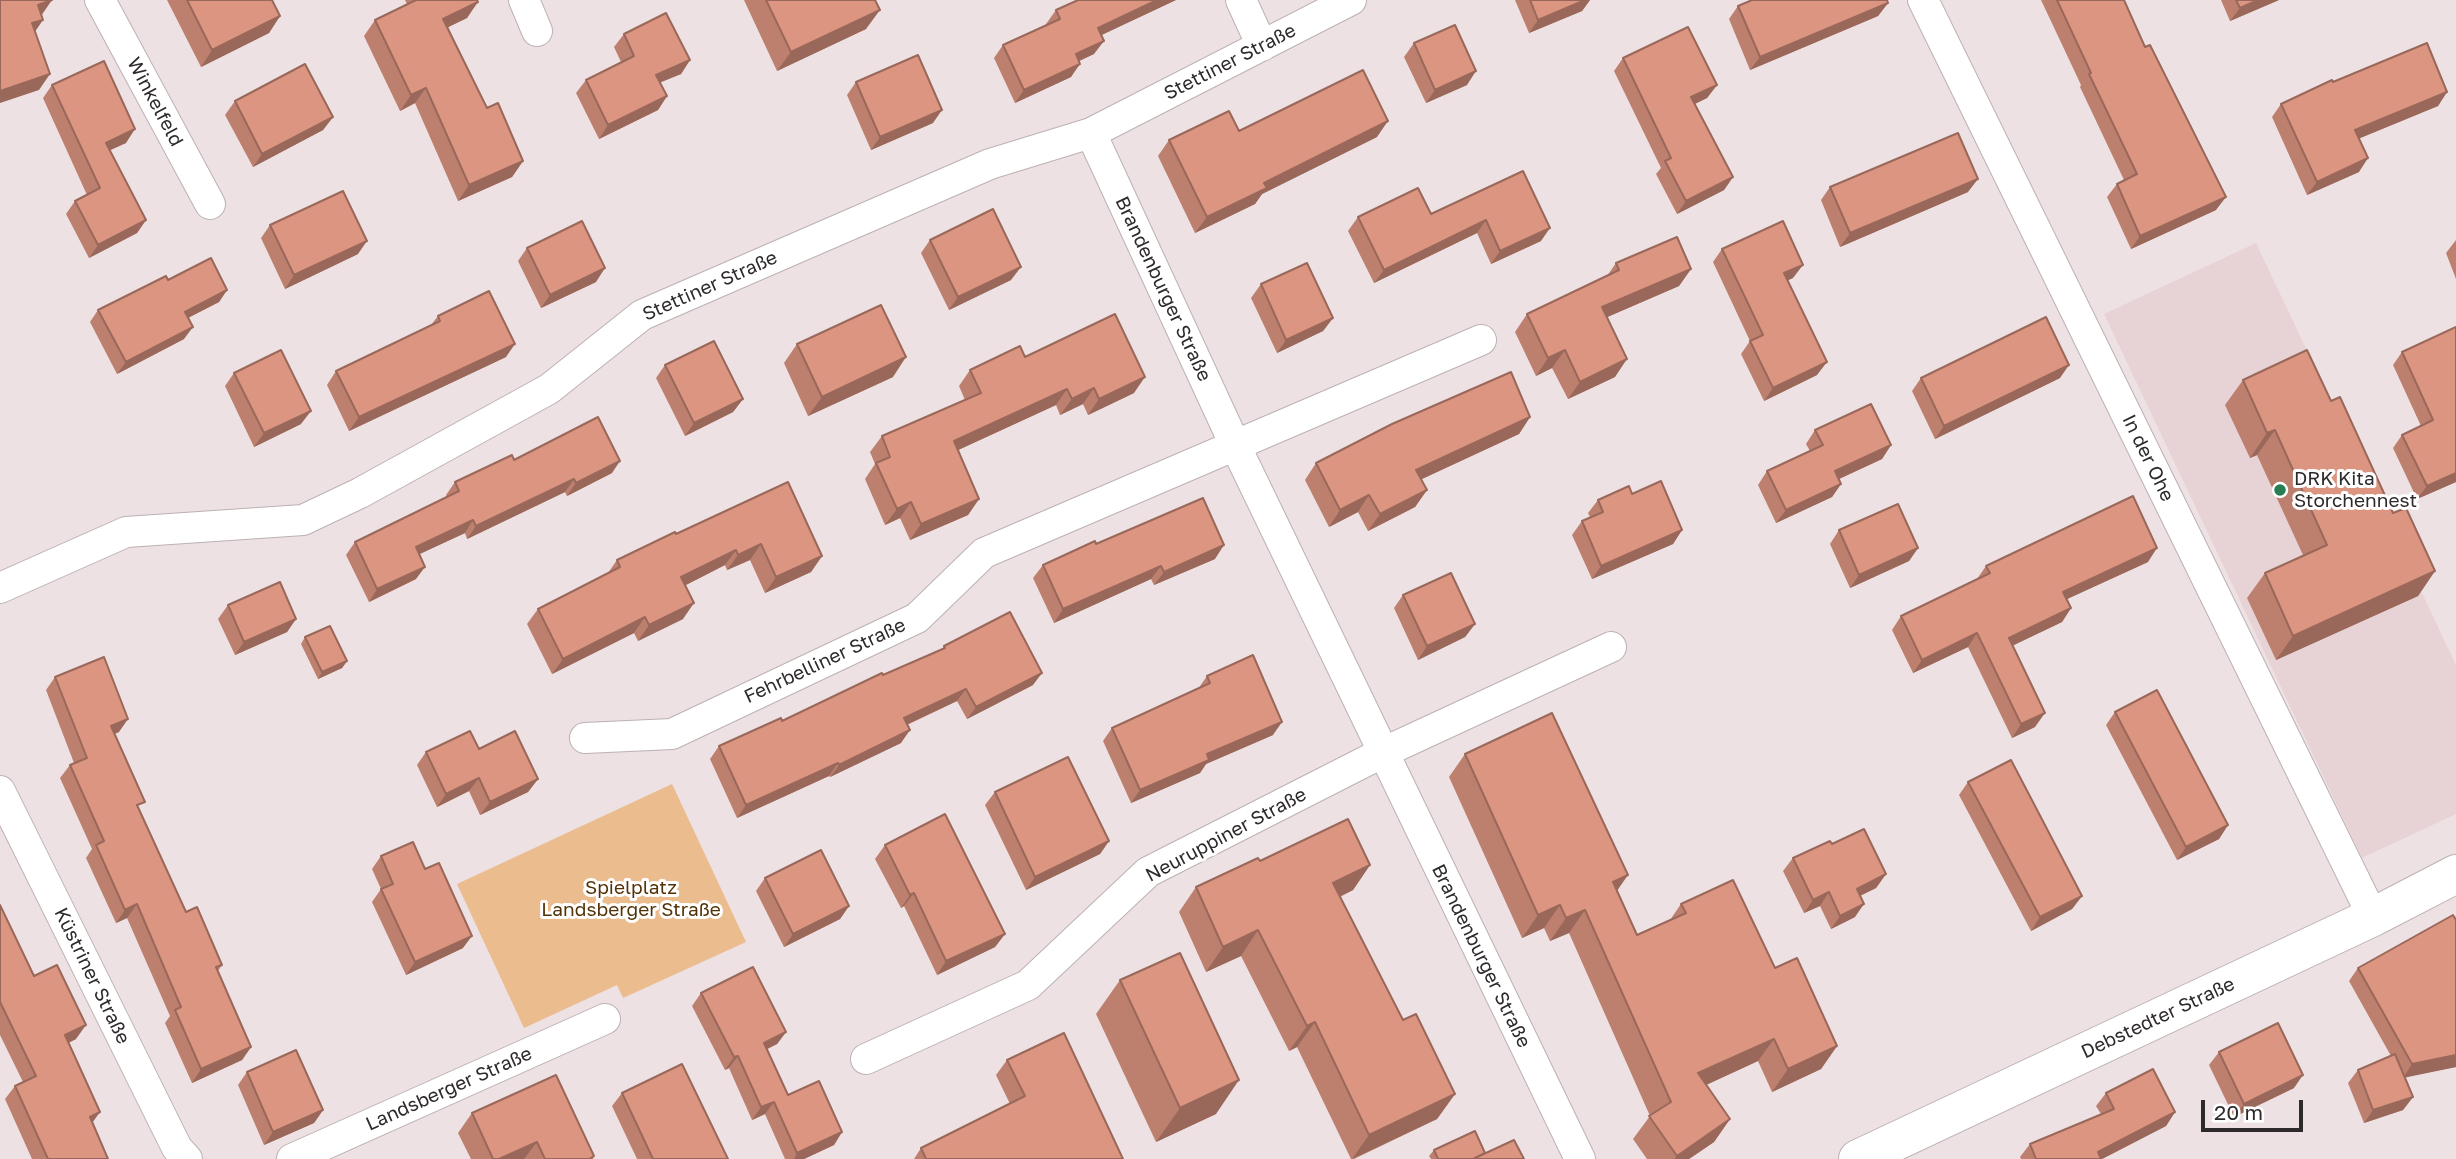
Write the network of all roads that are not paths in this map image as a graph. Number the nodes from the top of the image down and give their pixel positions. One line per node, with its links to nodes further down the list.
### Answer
1 (100, 0): 9 (street, Winkelfeld)
2 (524, 0): 6 (street)
3 (1241, 0): 7 (street)
4 (1351, 0): 7 (street, Stettiner Straße)
5 (1923, 0): 18 (street, In der Ohe)
6 (537, 31)
7 (1262, 46): 8 (street, Stettiner Straße)
8 (1091, 133): 11 (street, Brandenburger Straße); 12 (street, Stettiner Straße)
9 (210, 204)
10 (1481, 340): 11 (street)
11 (1235, 445): 14 (street, Fehrbelliner Straße); 15 (street, Brandenburger Straße)
12 (0, 588)
13 (1611, 647): 15 (street)
14 (584, 738)
15 (1382, 753): 20 (street, Neuruppiner Straße); 23 (street, Brandenburger Straße)
16 (0, 791): 21 (street, Küstriner Straße)
17 (2456, 874): 18 (main road, Debstedter Straße)
18 (2373, 917): 24 (main road, Debstedter Straße)
19 (606, 1019): 22 (street, Landsberger Straße)
20 (866, 1059)
21 (187, 1159)
22 (292, 1159)
23 (1580, 1159)
24 (1858, 1159)

